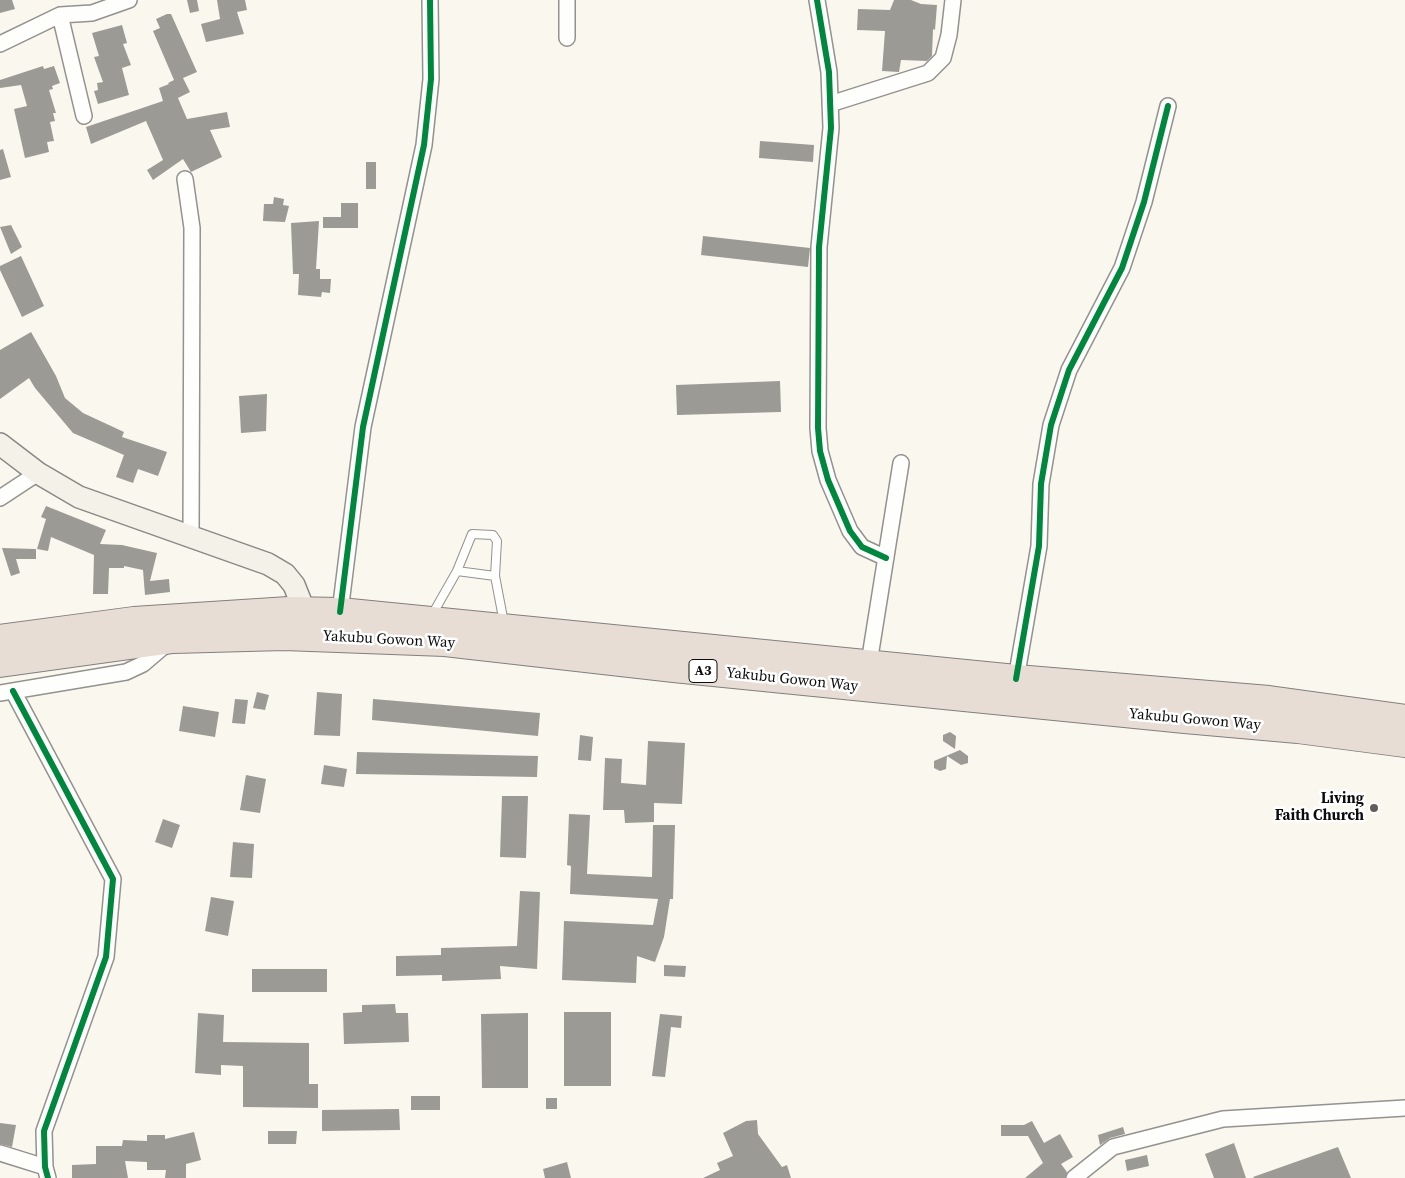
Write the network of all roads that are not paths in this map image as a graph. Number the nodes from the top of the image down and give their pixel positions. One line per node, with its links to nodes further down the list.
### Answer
1 (129, 0): 6 (street)
2 (430, 0): 22 (street)
3 (567, 0): 7 (street)
4 (817, 0): 9 (street)
5 (952, 0): 9 (street)
6 (60, 14): 8 (street); 11 (street)
7 (567, 38)
8 (0, 44)
9 (830, 104): 18 (street)
10 (1168, 106): 30 (street)
11 (84, 116)
12 (185, 179): 17 (street)
13 (0, 444): 15 (street)
14 (901, 463): 18 (street)
15 (38, 473): 16 (street); 17 (street)
16 (0, 498)
17 (191, 536): 21 (street)
18 (886, 558): 28 (street)
19 (457, 571): 20 (lane); 20 (lane); 23 (lane)
20 (495, 576): 24 (lane)
21 (304, 610): 22 (highway, Yakubu Gowon Way / A3); 25 (highway, Yakubu Gowon Way / A3)
22 (340, 612): 23 (highway, Yakubu Gowon Way / A3)
23 (429, 620): 24 (highway, Yakubu Gowon Way / A3)
24 (505, 627): 29 (highway, Yakubu Gowon Way / A3)
25 (0, 639)
26 (173, 639): 27 (highway, Yakubu Gowon Way / A3); 29 (highway, Yakubu Gowon Way / A3); 31 (street)
27 (0, 663)
28 (869, 664): 29 (highway, Yakubu Gowon Way / A3); 30 (highway, Yakubu Gowon Way / A3)
29 (795, 668): 33 (highway, Yakubu Gowon Way / A3)
30 (1016, 679): 32 (highway, Yakubu Gowon Way / A3)
31 (7, 692): 36 (street)
32 (1405, 719)
33 (1405, 743)
34 (1405, 1108): 37 (street)
35 (0, 1153): 36 (street)
36 (46, 1173)
37 (1074, 1178)

